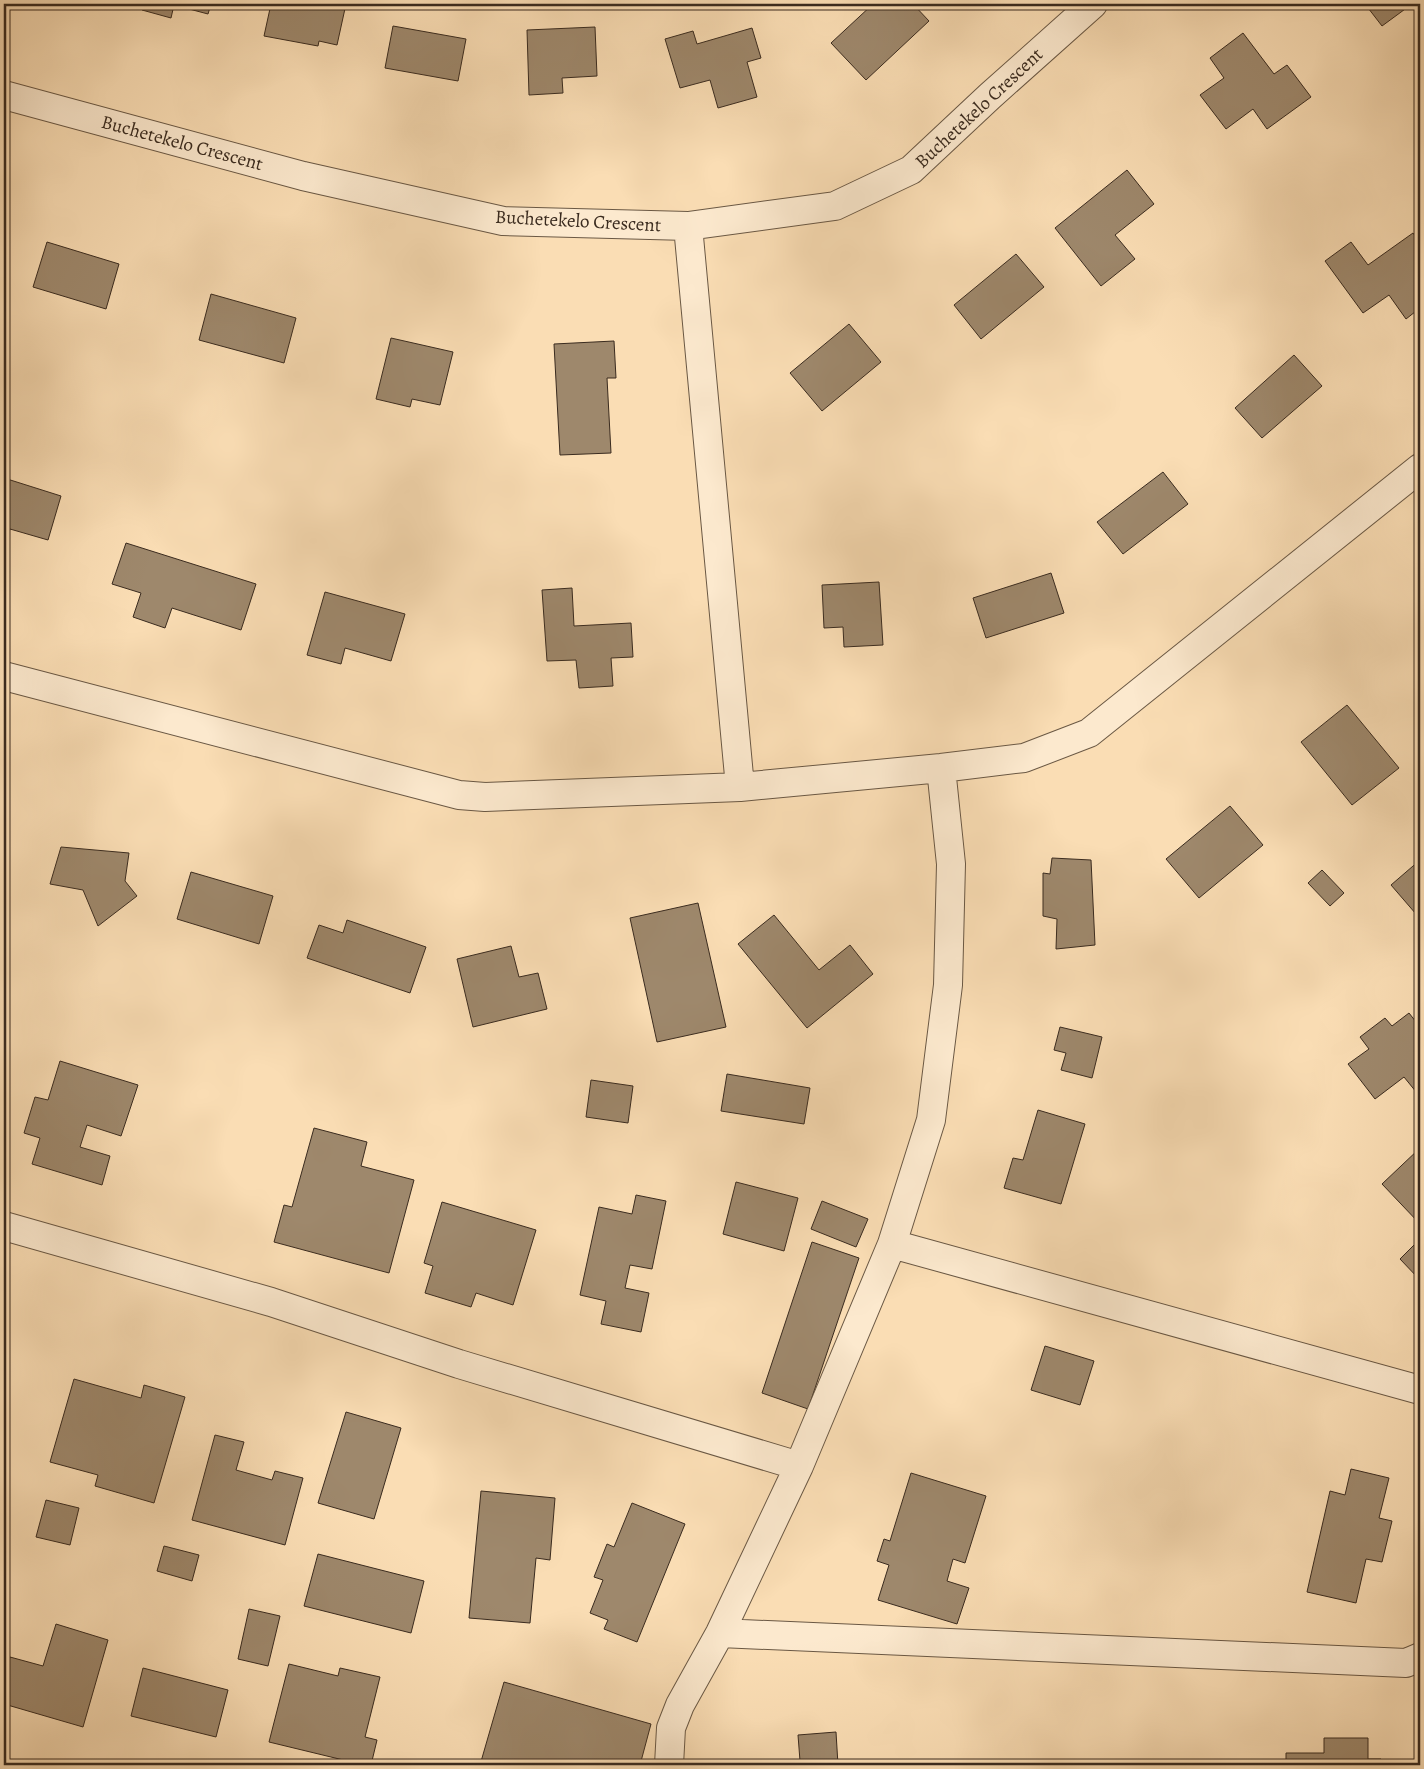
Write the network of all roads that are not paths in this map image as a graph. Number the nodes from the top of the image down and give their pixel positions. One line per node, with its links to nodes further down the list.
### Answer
1 (1093, 4): 3 (street, Buchetekelo Crescent)
2 (4, 95): 3 (street, Buchetekelo Crescent)
3 (688, 226): 7 (street)
4 (1420, 468): 6 (street)
5 (4, 676): 7 (street)
6 (941, 768): 7 (street); 9 (street)
7 (740, 787)
8 (4, 1226): 11 (street)
9 (892, 1244): 10 (street); 11 (street)
10 (1420, 1390)
11 (799, 1466): 12 (street)
12 (720, 1633): 13 (street); 14 (street)
13 (1420, 1657)
14 (669, 1765)

